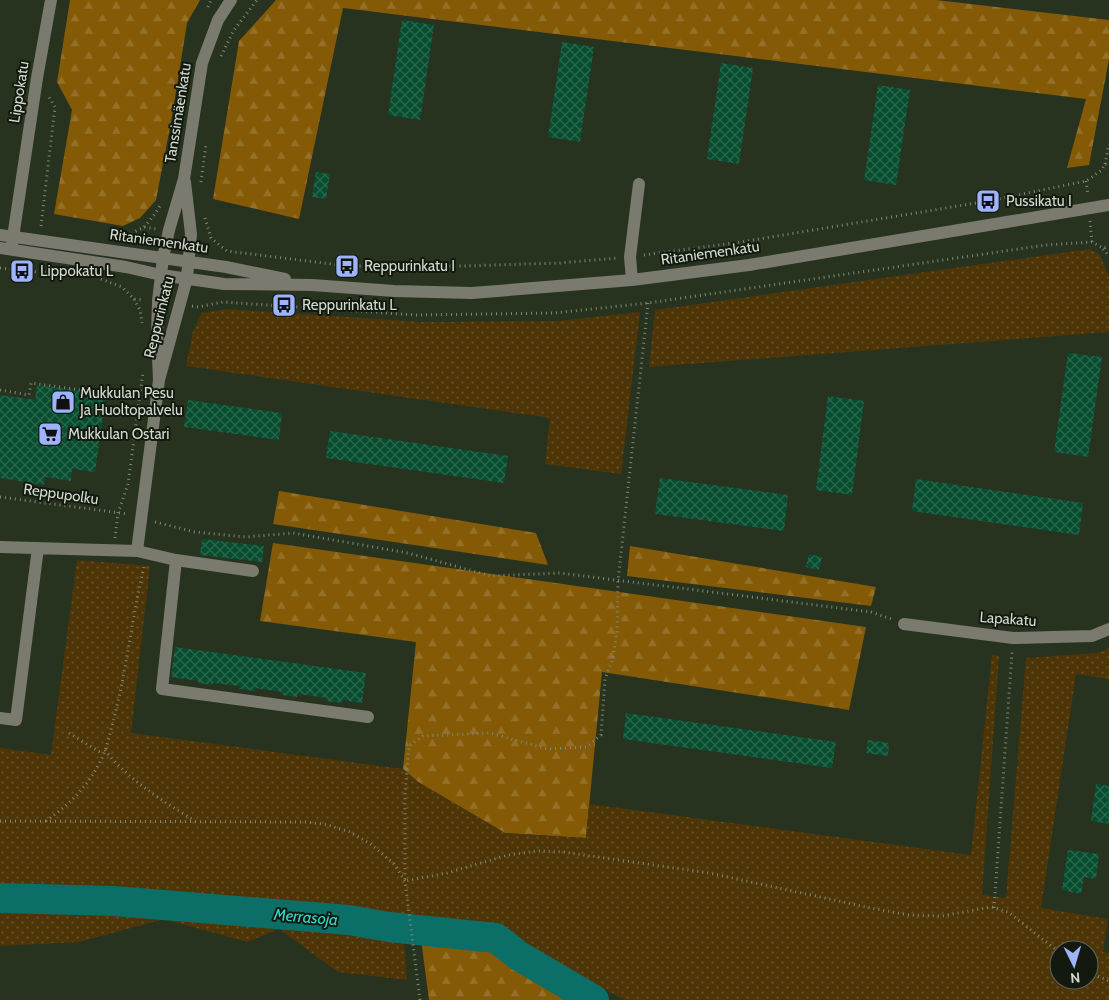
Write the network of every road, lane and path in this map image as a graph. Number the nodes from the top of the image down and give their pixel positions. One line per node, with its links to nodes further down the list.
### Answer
1 (52, 0): 5 (street, Lippokatu)
2 (231, 0): 9 (street, Tanssimäenkatu)
3 (257, 0): 4 (path)
4 (218, 62)
5 (37, 78): 14 (street, Lippokatu); 15 (path)
6 (206, 142): 11 (path)
7 (1109, 144): 8 (path)
8 (1107, 164): 24 (path)
9 (184, 179): 17 (street, Tanssimäenkatu); 18 (street, Tanssimäenkatu)
10 (639, 184): 24 (street)
11 (201, 186)
12 (1109, 206): 29 (street, Ritaniemenkatu)
13 (202, 209): 20 (path)
14 (15, 222): 15 (path); 21 (street, Lippokatu)
15 (41, 226): 16 (path)
16 (50, 227)
17 (168, 230): 19 (path); 25 (street, Tanssimäenkatu)
18 (191, 234): 20 (path); 26 (street, Tanssimäenkatu)
19 (116, 236)
20 (211, 238): 24 (path)
21 (6, 242): 25 (street, Ritaniemenkatu); 27 (street, Ritaniemenkatu)
22 (1103, 248): 23 (path)
23 (1109, 256)
24 (630, 257): 29 (street)
25 (162, 258): 26 (street, Ritaniemenkatu); 27 (street, Tanssimäenkatu)
26 (188, 261): 28 (street, Reppurinkatu); 30 (street, Ritaniemenkatu)
27 (160, 275): 28 (street, Ritaniemenkatu); 35 (street, Reppurinkatu)
28 (187, 278): 30 (street, Ritaniemenkatu); 35 (street, Reppurinkatu)
29 (632, 280): 30 (street, Ritaniemenkatu)
30 (312, 285)
31 (134, 298): 33 (path)
32 (648, 302): 47 (path)
33 (142, 331)
34 (144, 364): 37 (path)
35 (160, 380): 44 (street, Reppurinkatu)
36 (0, 390): 37 (path)
37 (140, 398): 39 (path)
38 (0, 496): 39 (path, Reppupolku)
39 (118, 513): 43 (path)
40 (154, 522): 47 (path)
41 (0, 547): 42 (street)
42 (38, 548): 43 (street); 52 (street)
43 (112, 551): 44 (street)
44 (142, 553): 45 (street); 54 (path)
45 (176, 560): 46 (street); 51 (street)
46 (253, 571)
47 (618, 581): 48 (path); 58 (path)
48 (904, 624): 50 (street, Lapakatu)
49 (1109, 629): 50 (street, Lapakatu)
50 (1013, 638): 59 (path)
51 (368, 717)
52 (0, 718)
53 (69, 733): 54 (path)
54 (104, 752): 56 (path); 57 (path)
55 (0, 821): 56 (path)
56 (46, 821): 57 (path)
57 (195, 821): 58 (path)
58 (405, 881): 59 (path); 61 (path)
59 (994, 908): 60 (path)
60 (1049, 944)
61 (420, 1000)

